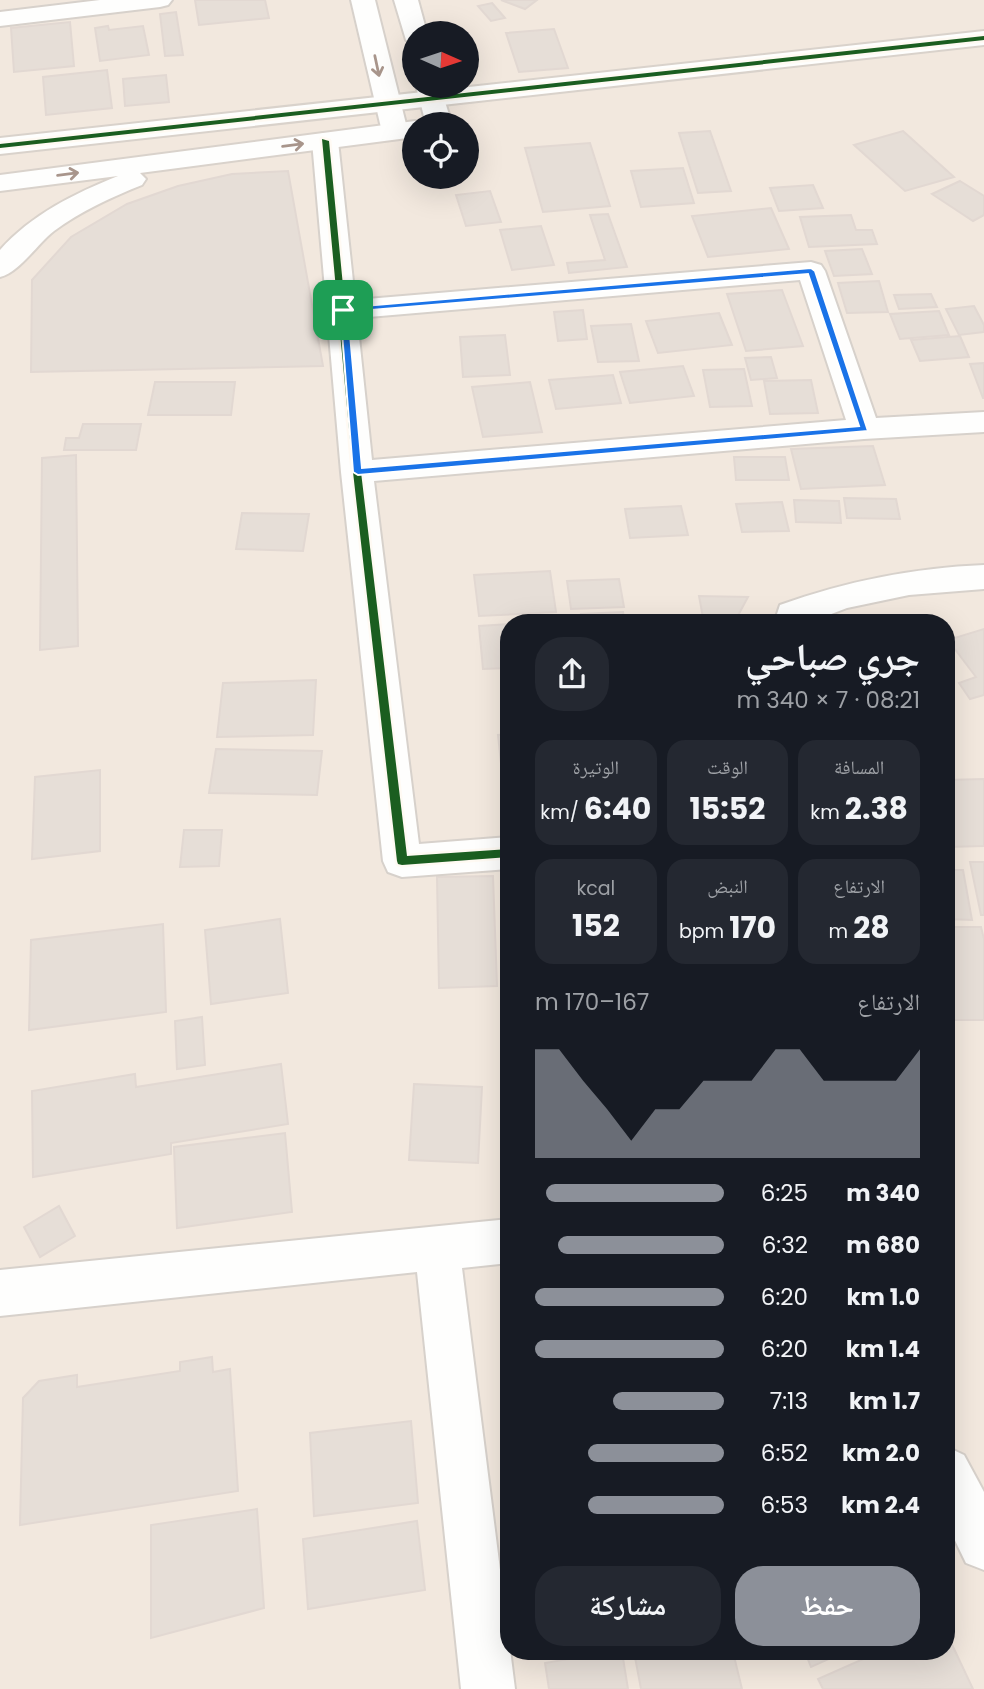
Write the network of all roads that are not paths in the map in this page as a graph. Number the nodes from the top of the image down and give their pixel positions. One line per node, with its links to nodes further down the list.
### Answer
1 (160, 0): 4 (street)
2 (363, 0): 10 (street, one-way to 10)
3 (406, 0): 5 (street)
4 (0, 19)
5 (411, 21)
6 (984, 38): 7 (street)
7 (480, 93)
8 (408, 98): 10 (street)
9 (476, 98): 11 (street)
10 (386, 104): 12 (street); 15 (street)
11 (464, 112)
12 (402, 127)
13 (402, 131): 14 (street)
14 (325, 141): 17 (street, one-way to 14); 20 (street)
15 (0, 146): 16 (street)
16 (0, 152)
17 (221, 154): 18 (street, one-way to 17); 19 (street)
18 (0, 183)
19 (0, 268)
20 (343, 310): 22 (street); 23 (street)
21 (984, 422): 22 (street)
22 (864, 429): 23 (street)
23 (358, 472): 26 (street)
24 (984, 578): 25 (street)
25 (792, 614)
26 (500, 854)
27 (500, 1242): 28 (street)
28 (437, 1248): 29 (street); 32 (street)
29 (0, 1293)
30 (955, 1488): 31 (street)
31 (984, 1545)
32 (488, 1689)

